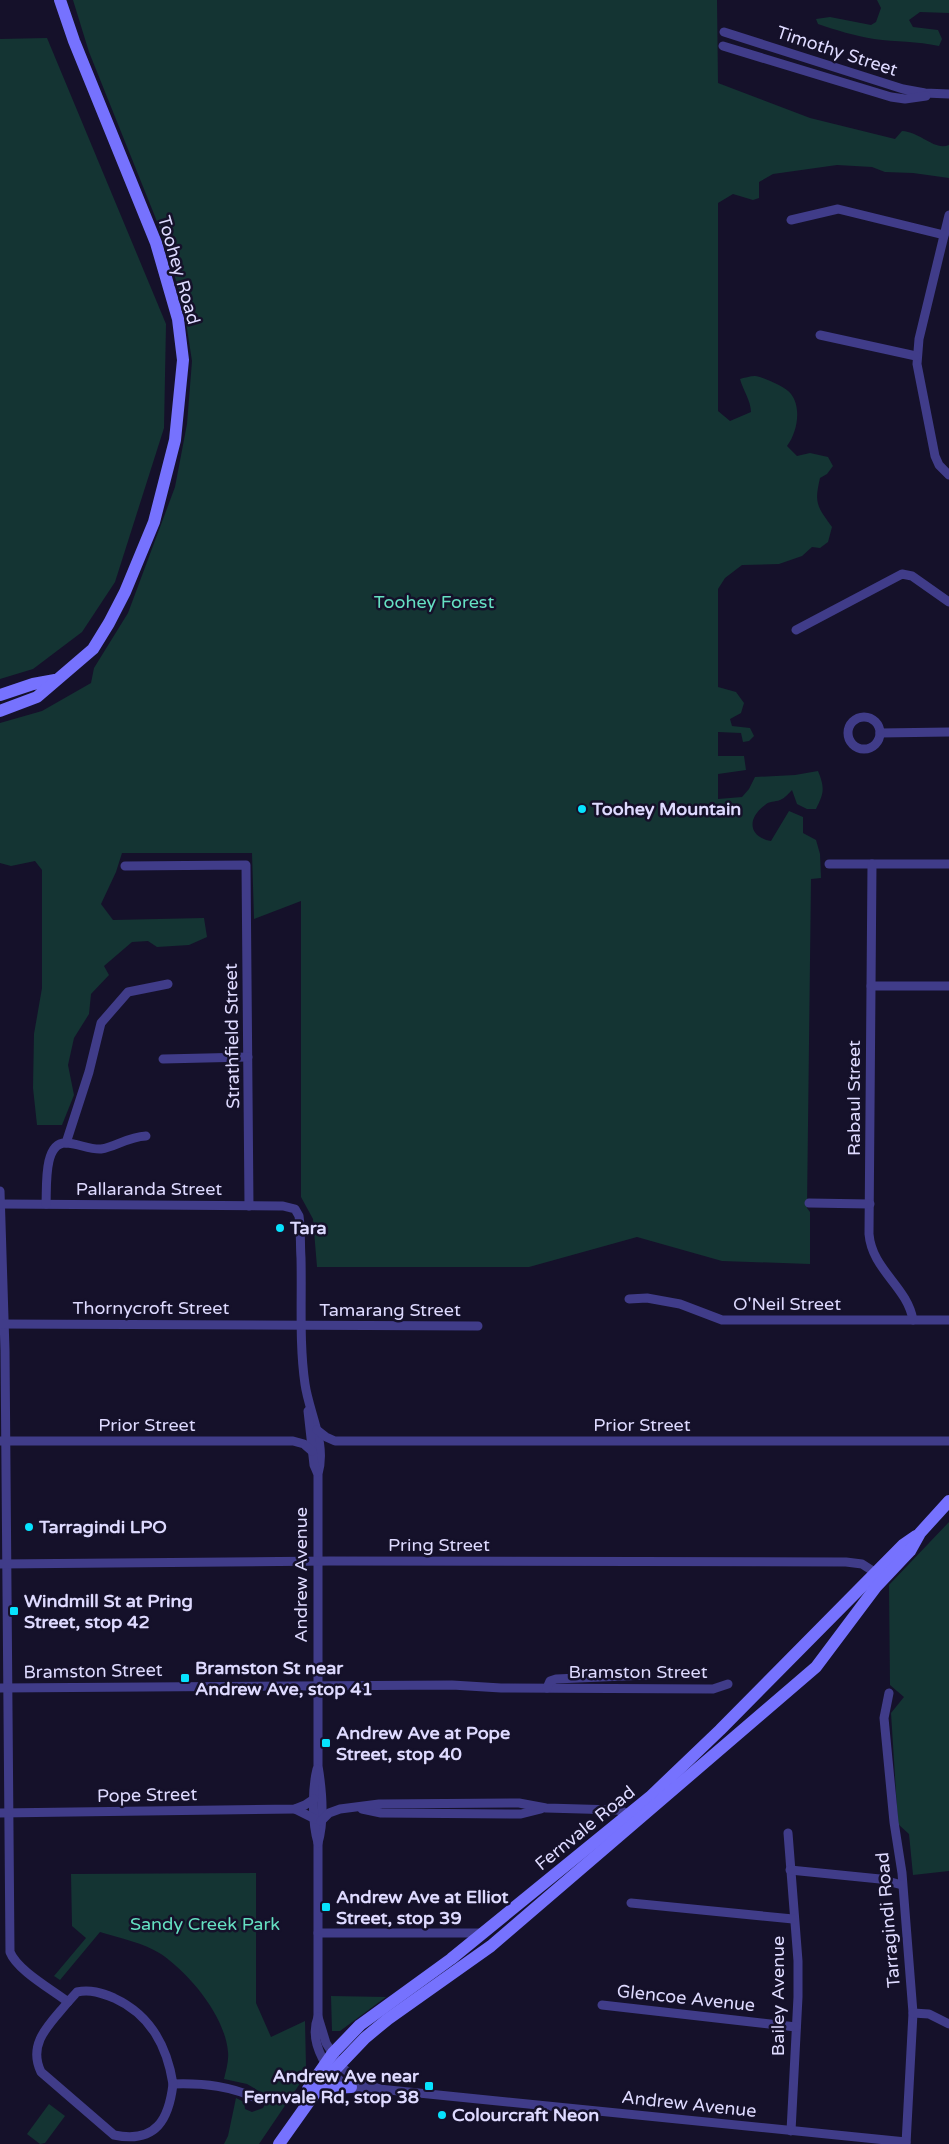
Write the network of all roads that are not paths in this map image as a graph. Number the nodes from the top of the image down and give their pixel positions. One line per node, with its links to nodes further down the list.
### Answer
1 (60, 0): 13 (street, Toohey Road)
2 (724, 32): 4 (street, Timothy Street)
3 (723, 46): 4 (street, Timothy Street)
4 (945, 94)
5 (949, 215): 7 (street)
6 (791, 220): 7 (street)
7 (944, 235): 9 (street)
8 (820, 335): 9 (street)
9 (916, 356): 10 (street)
10 (949, 475)
11 (949, 602): 12 (street)
12 (796, 630)
13 (55, 680): 14 (street, Toohey Road); 15 (street, Toohey Road)
14 (0, 695)
15 (0, 711)
16 (949, 732): 17 (street)
17 (880, 733)
18 (829, 864): 19 (street)
19 (872, 864): 20 (street); 23 (street, Rabaul Street)
20 (949, 864)
21 (125, 866): 25 (street, Strathfield Street)
22 (168, 984): 28 (street)
23 (871, 986): 24 (street); 33 (street, Rabaul Street)
24 (949, 986)
25 (248, 1057): 26 (street); 34 (street, Strathfield Street)
26 (163, 1059)
27 (146, 1136): 28 (street)
28 (66, 1143): 32 (street)
29 (0, 1191): 31 (street)
30 (809, 1203): 33 (street)
31 (2, 1204): 32 (street, Pallaranda Street); 39 (street)
32 (46, 1204): 34 (street, Pallaranda Street)
33 (870, 1204): 37 (street, Rabaul Street)
34 (250, 1206): 35 (street, Pallaranda Street)
35 (295, 1209): 40 (street, Andrew Avenue)
36 (629, 1299): 37 (street, O'Neil Street)
37 (913, 1320): 38 (street, O'Neil Street)
38 (949, 1320)
39 (2, 1324): 40 (street, Thornycroft Street); 43 (street)
40 (302, 1325): 41 (street, Tamarang Street); 42 (street, Andrew Avenue)
41 (478, 1326)
42 (313, 1430): 44 (street); 45 (street); 47 (street, Andrew Avenue)
43 (2, 1441): 44 (street, Prior Street); 51 (street)
44 (293, 1441): 47 (street, Prior Street)
45 (335, 1441): 46 (street, Prior Street); 47 (street)
46 (949, 1441)
47 (316, 1452): 50 (street, Andrew Avenue)
48 (949, 1501): 49 (street, Fernvale Road)
49 (920, 1534): 52 (street, Fernvale Road); 63 (street, Fernvale Road)
50 (317, 1562): 51 (street, Pring Street); 52 (street, Pring Street); 55 (street, Andrew Avenue)
51 (3, 1564): 56 (street)
52 (876, 1574): 63 (street, Fernvale Road)
53 (647, 1675): 57 (street, Bramston Street)
54 (728, 1684): 57 (street, Bramston Street)
55 (317, 1685): 56 (street, Bramston Street); 57 (street, Bramston Street); 59 (street, Andrew Avenue)
56 (4, 1688): 62 (street)
57 (547, 1688)
58 (889, 1693): 67 (street, Tarragindi Road)
59 (318, 1799): 60 (street, Pope Street); 61 (street); 64 (street, Andrew Avenue)
60 (294, 1809): 62 (street, Pope Street); 64 (street, Pope Street)
61 (340, 1809): 63 (street); 64 (street)
62 (4, 1813): 72 (street)
63 (631, 1819): 71 (street, Fernvale Road); 77 (street, Fernvale Road)
64 (318, 1820): 70 (street, Andrew Avenue)
65 (788, 1833): 66 (street, Bailey Avenue)
66 (790, 1870): 67 (street); 69 (street, Bailey Avenue)
67 (902, 1885): 74 (street, Tarragindi Road)
68 (630, 1903): 69 (street)
69 (794, 1919): 76 (street, Bailey Avenue)
70 (318, 1933): 71 (street); 77 (street, Andrew Avenue)
71 (483, 1933): 77 (street, Fernvale Road)
72 (68, 2002): 78 (street); 78 (street)
73 (602, 2005): 76 (street, Glencoe Avenue)
74 (913, 2013): 75 (street); 84 (street, Tarragindi Road)
75 (949, 2024)
76 (796, 2026): 83 (street, Bailey Avenue)
77 (332, 2063): 79 (street, Andrew Avenue); 80 (street, Fernvale Road); 81 (street, Andrew Avenue); 85 (street, Fernvale Road)
78 (173, 2084): 82 (street)
79 (350, 2087): 80 (street); 81 (street, Andrew Avenue)
80 (318, 2089): 86 (street, Fernvale Road)
81 (379, 2090): 83 (street, Andrew Avenue)
82 (260, 2100)
83 (791, 2130): 84 (street, Andrew Avenue)
84 (906, 2143)
85 (271, 2144)
86 (279, 2144)

